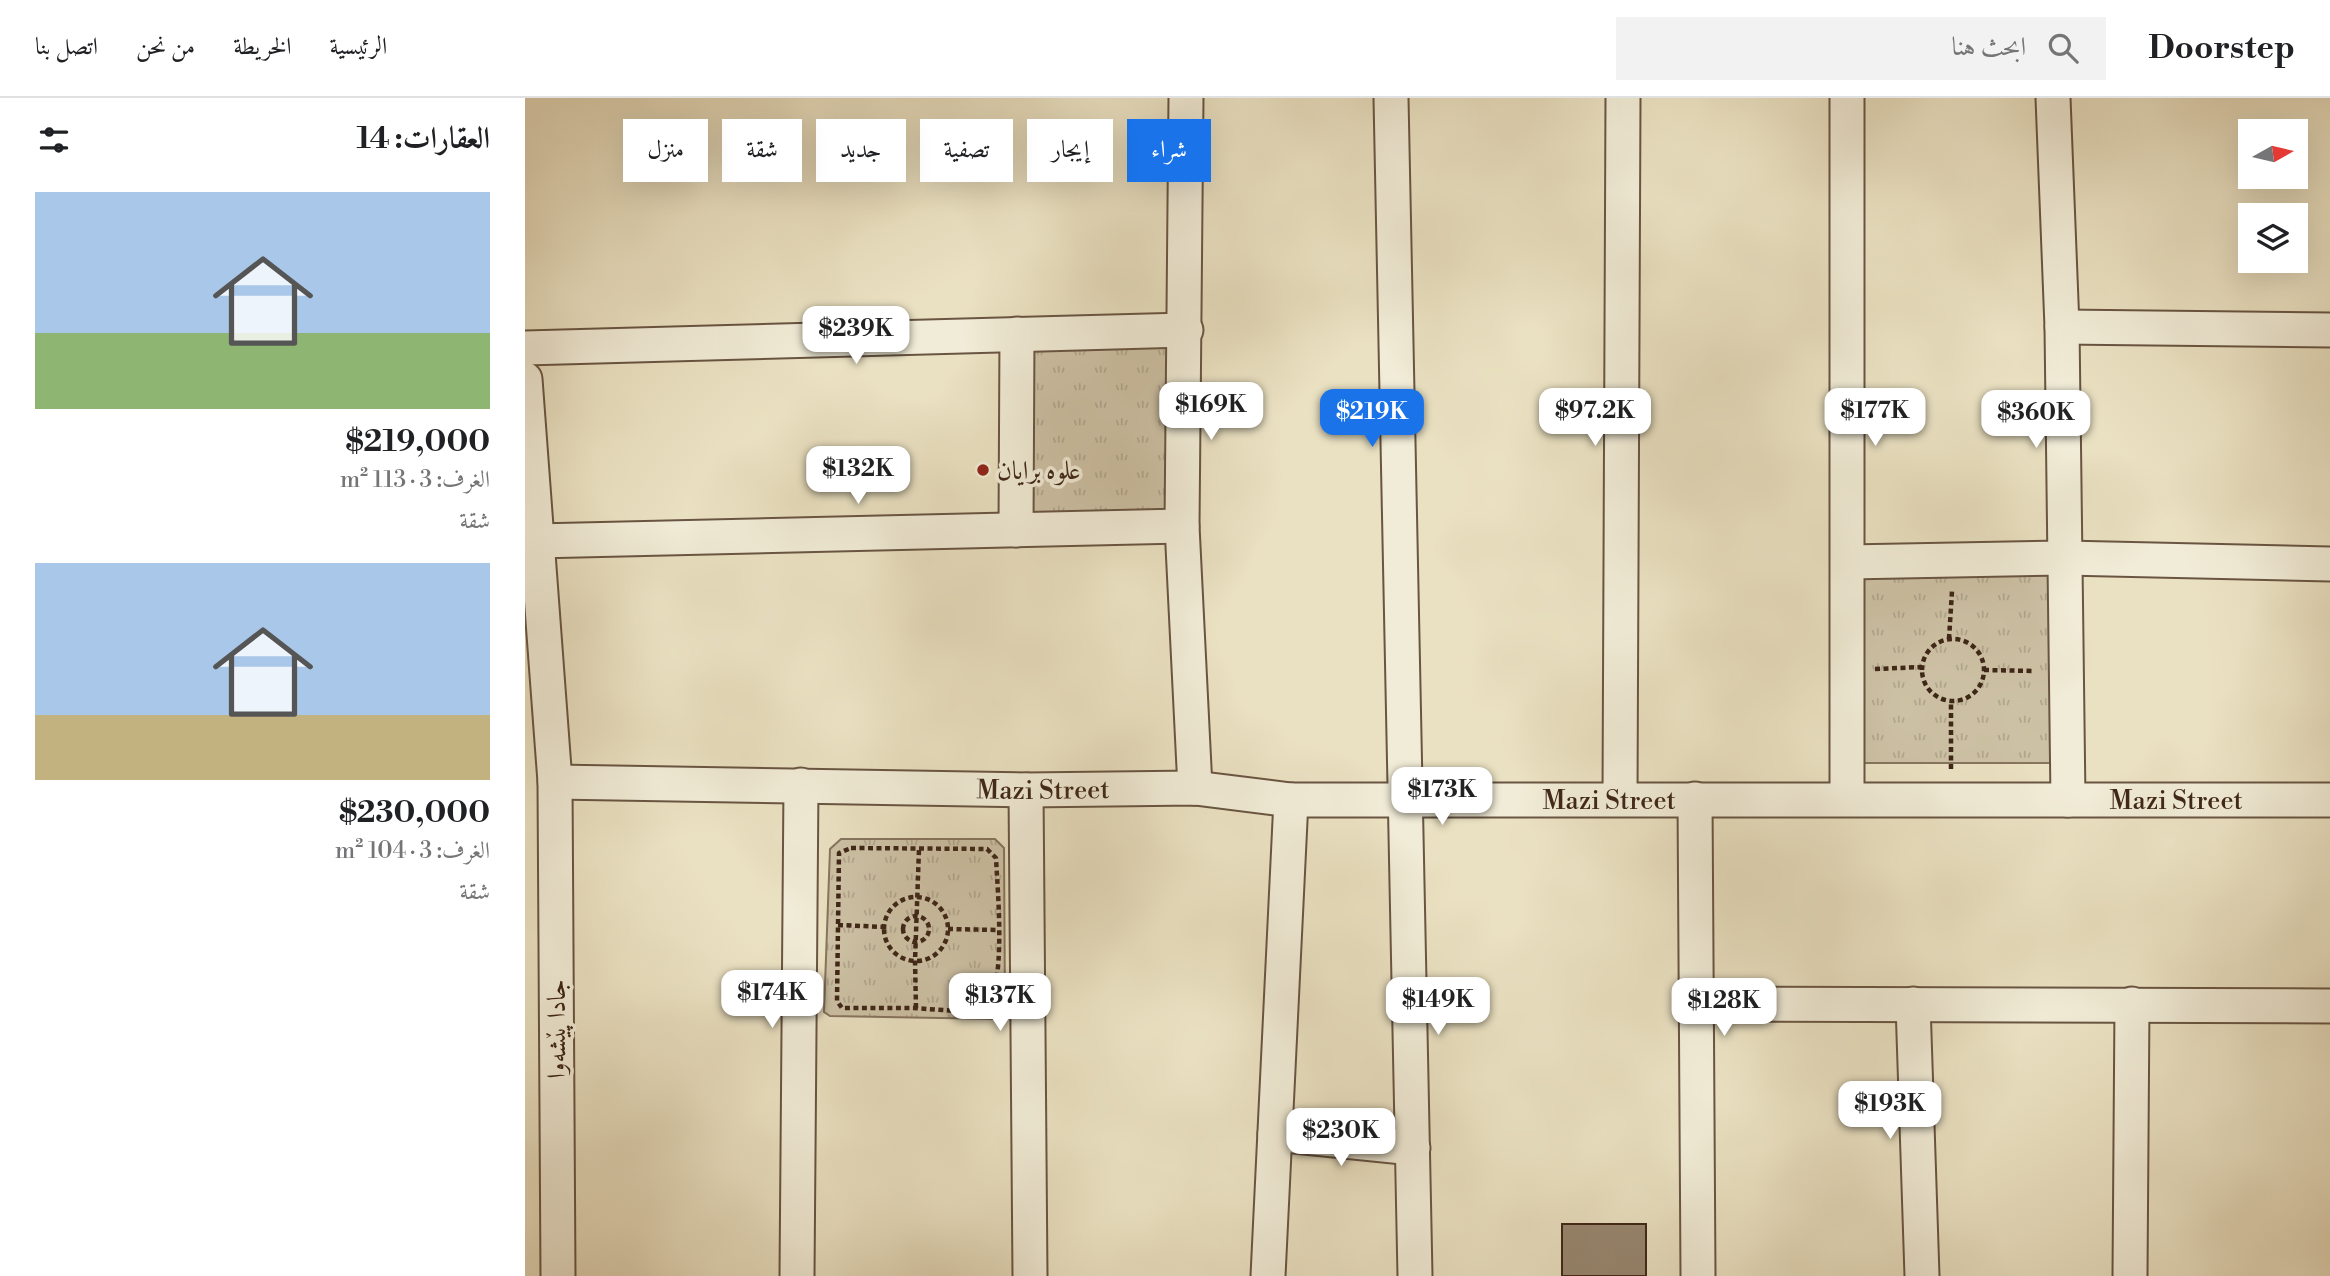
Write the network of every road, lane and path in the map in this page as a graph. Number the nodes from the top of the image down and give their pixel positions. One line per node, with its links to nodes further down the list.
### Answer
1 (1186, 98): 7 (street)
2 (1391, 98): 34 (street)
3 (1623, 98): 29 (street)
4 (1847, 98): 17 (street)
5 (2053, 98): 6 (street)
6 (2062, 327): 8 (street); 15 (street)
7 (1186, 330): 9 (street); 12 (street)
8 (2330, 330)
9 (1017, 334): 10 (street); 13 (street)
10 (525, 348)
11 (525, 379): 14 (street, جادا پێشەوا)
12 (1182, 526): 13 (street); 27 (street)
13 (1016, 530): 14 (street)
14 (536, 541): 25 (street, جادا پێشەوا)
15 (2065, 558): 16 (street); 18 (street); 23 (street)
16 (1954, 561): 17 (street); 19 (path)
17 (1848, 562): 21 (street)
18 (2330, 564)
19 (1949, 639): 20 (path); 22 (path)
20 (1922, 667): 21 (path); 24 (path)
21 (1847, 670): 32 (street)
22 (1984, 670): 23 (path); 24 (path)
23 (2064, 671): 35 (street)
24 (1951, 702): 30 (path)
25 (555, 782): 26 (street, Mazi Street); 53 (street, جادا پێشەوا)
26 (801, 785): 28 (street, Mazi Street); 54 (street)
27 (1195, 788): 28 (street, Mazi Street); 33 (street, Mazi Street)
28 (1026, 790): 43 (street)
29 (1620, 798): 31 (street, Mazi Street); 34 (street, Mazi Street)
30 (1951, 798): 32 (street, Mazi Street); 35 (street, Mazi Street)
31 (1695, 799): 32 (street, Mazi Street); 46 (street)
32 (1847, 799)
33 (1291, 800): 34 (street, Mazi Street); 51 (street)
34 (1407, 800): 52 (street)
35 (2068, 800): 36 (street, Mazi Street)
36 (2330, 800)
37 (919, 849): 38 (path); 40 (path); 43 (path)
38 (918, 897): 39 (path); 41 (path); 42 (path)
39 (917, 916): 44 (path); 44 (path); 44 (path)
40 (838, 925): 41 (path); 50 (path)
41 (884, 926): 45 (path)
42 (948, 929): 43 (path); 45 (path)
43 (1013, 930): 50 (path); 55 (street)
44 (915, 942): 45 (path)
45 (915, 961): 50 (path)
46 (1696, 1004): 47 (street); 58 (street)
47 (1913, 1004): 48 (street); 59 (street)
48 (2132, 1004): 49 (street); 60 (street)
49 (2330, 1006)
50 (916, 1008)
51 (1275, 1133): 52 (street); 56 (street)
52 (1413, 1148): 57 (street)
53 (558, 1276)
54 (797, 1276)
55 (1030, 1276)
56 (1268, 1276)
57 (1415, 1276)
58 (1697, 1276)
59 (1922, 1276)
60 (2130, 1276)

